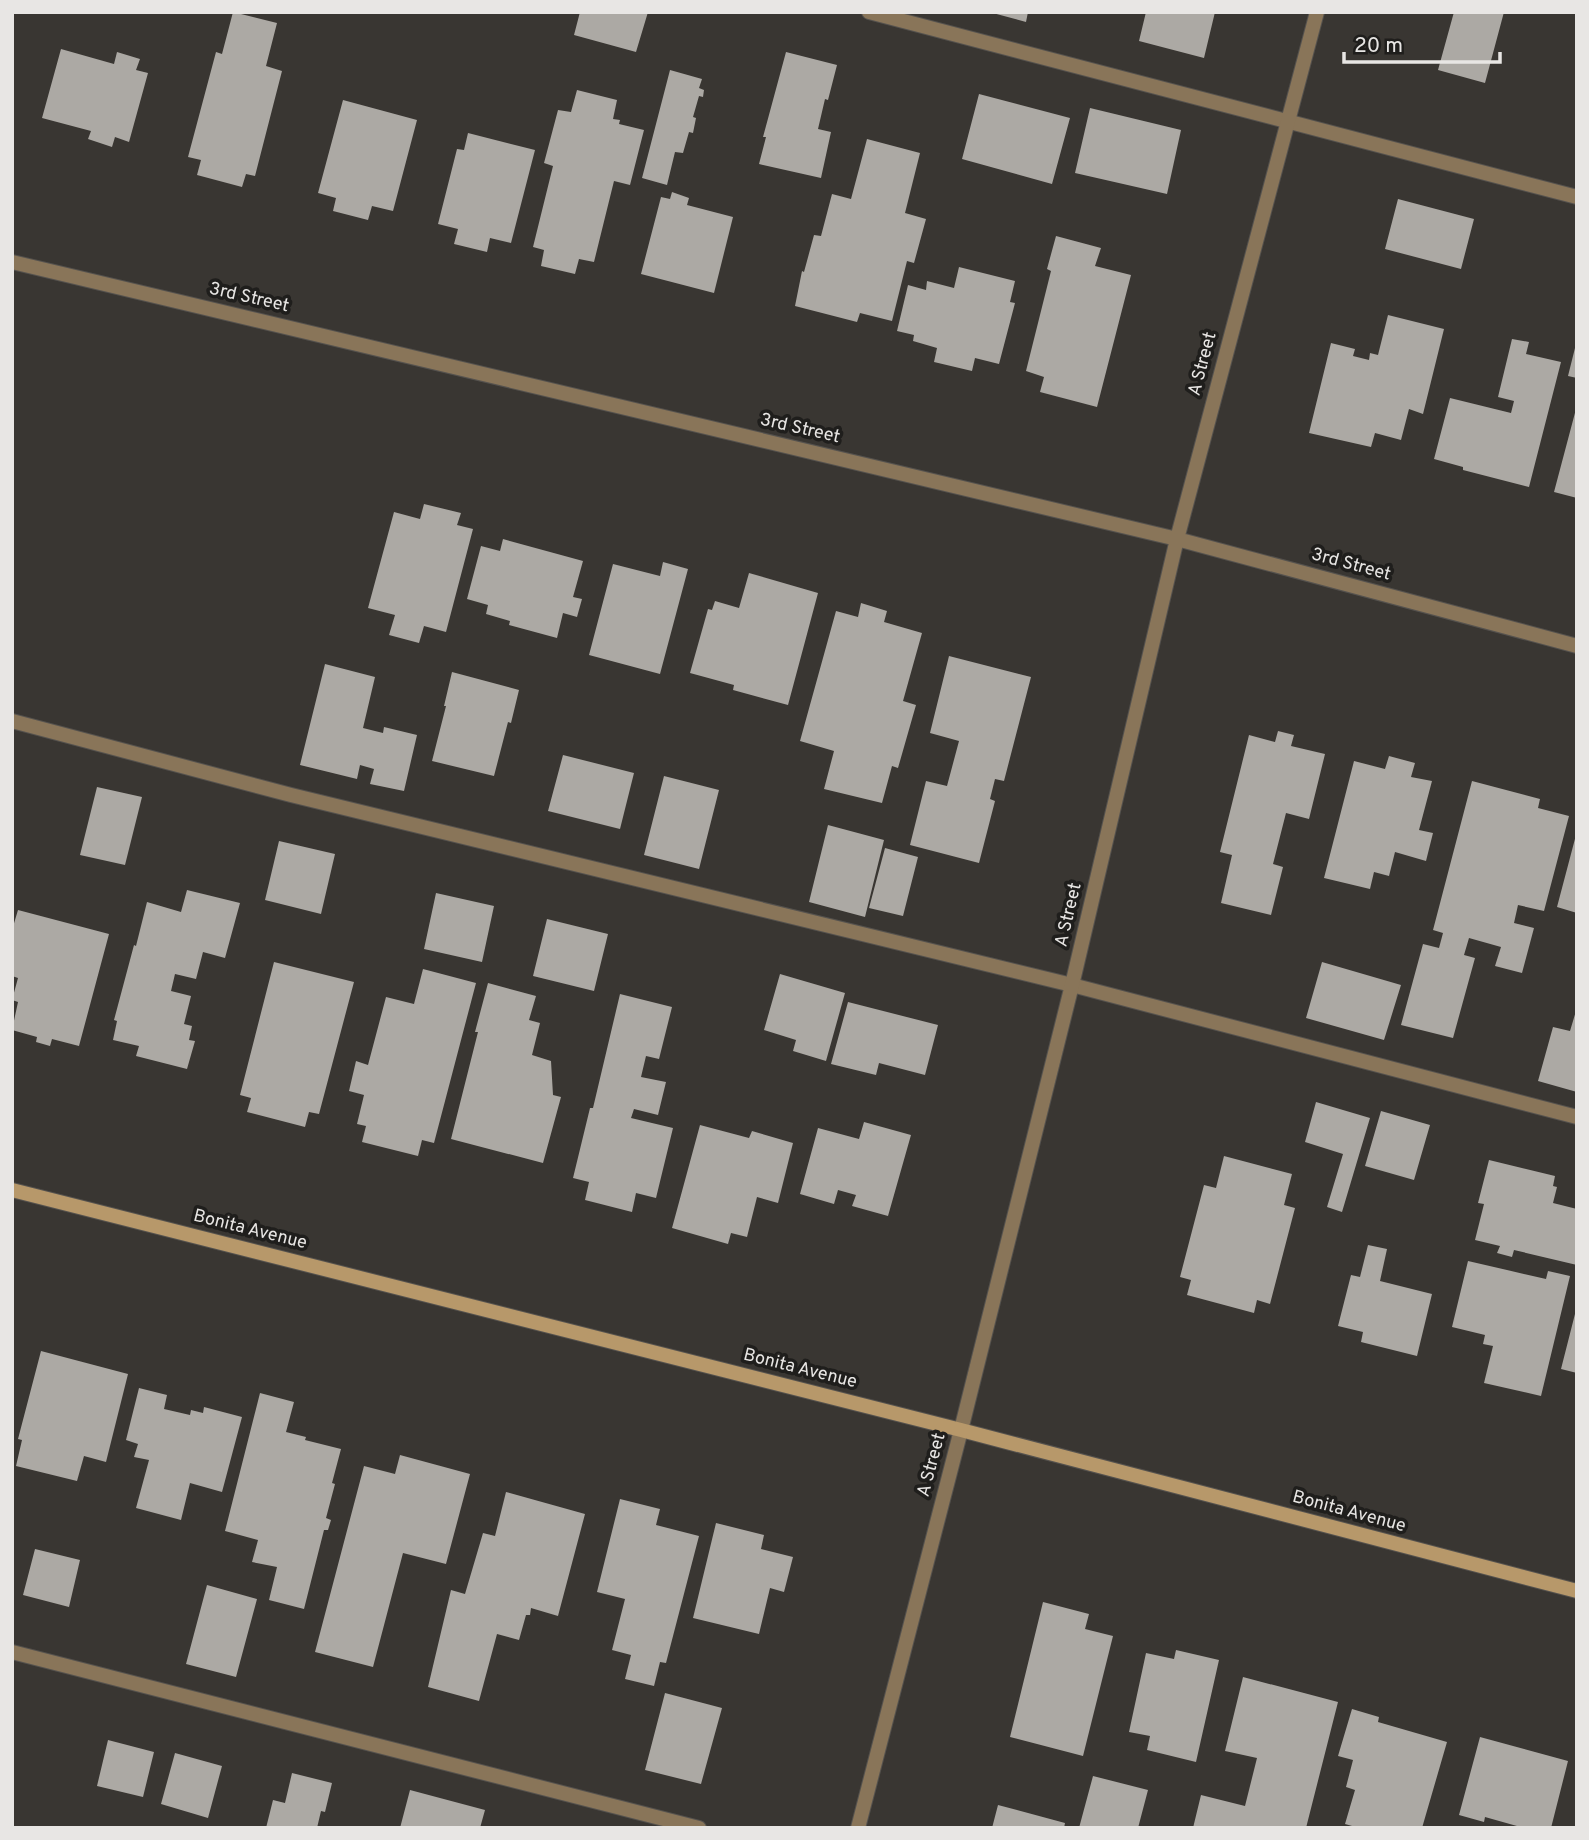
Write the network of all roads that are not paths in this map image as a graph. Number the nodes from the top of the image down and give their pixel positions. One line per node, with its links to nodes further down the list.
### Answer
1 (869, 12): 3 (street)
2 (1317, 12): 3 (street, A Street)
3 (1288, 121): 4 (street); 6 (street, A Street)
4 (1577, 197)
5 (12, 262): 6 (street, 3rd Street)
6 (1177, 539): 7 (street, 3rd Street); 9 (street, A Street)
7 (1577, 646)
8 (12, 721): 9 (street)
9 (1072, 985): 10 (street); 12 (street, A Street)
10 (1577, 1117)
11 (12, 1190): 12 (main road, Bonita Avenue)
12 (961, 1430): 13 (main road, Bonita Avenue); 16 (street, A Street)
13 (1577, 1591)
14 (12, 1652): 15 (street)
15 (699, 1828)
16 (858, 1828)

